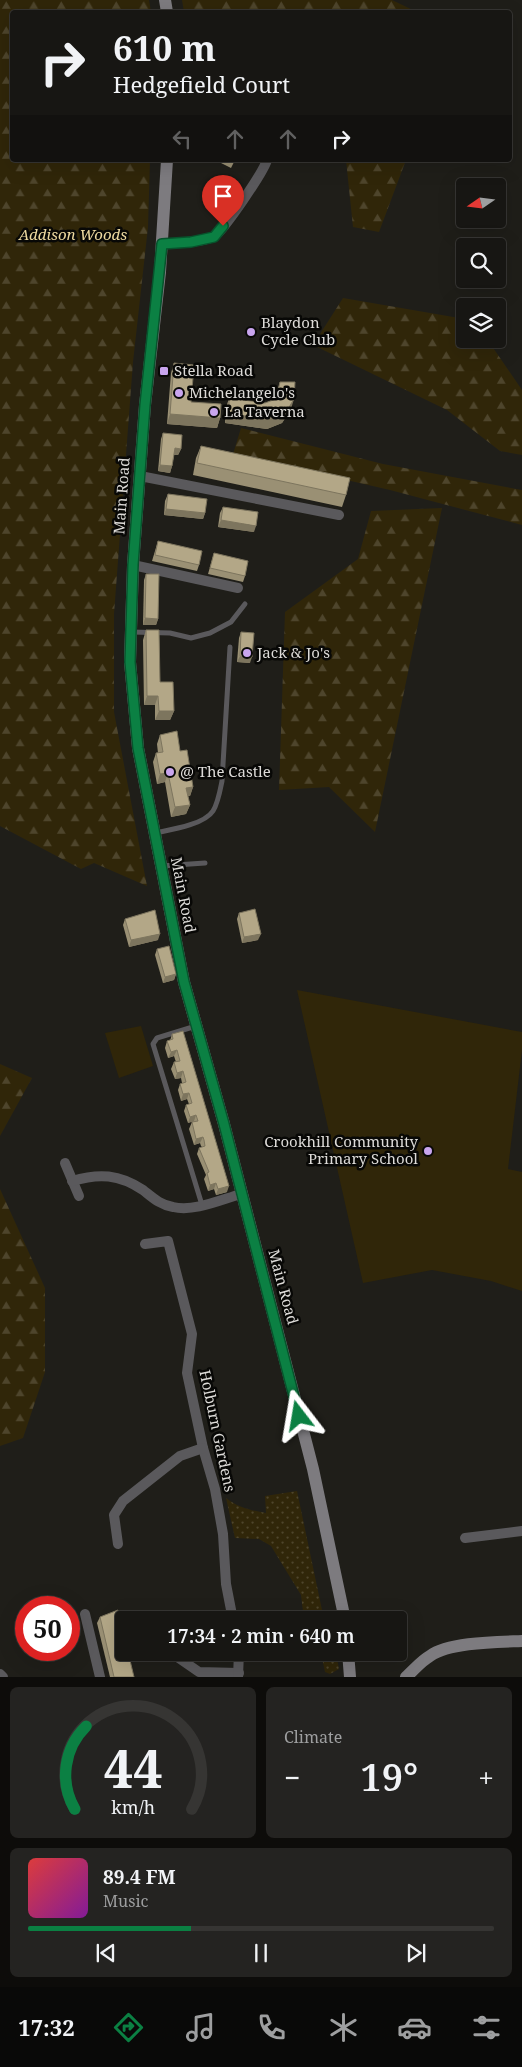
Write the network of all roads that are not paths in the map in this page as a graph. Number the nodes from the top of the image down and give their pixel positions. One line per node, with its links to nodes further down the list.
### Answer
1 (167, 162): 3 (main road, Main Road)
2 (266, 162): 3 (street)
3 (162, 244): 4 (main road, Main Road)
4 (140, 476): 5 (street); 6 (main road, Main Road)
5 (339, 515)
6 (133, 565): 7 (street); 9 (main road, Main Road)
7 (238, 588)
8 (245, 604): 9 (lane)
9 (131, 632): 11 (main road, Main Road)
10 (230, 647): 11 (lane)
11 (154, 833): 13 (main road, Main Road)
12 (205, 863): 13 (lane)
13 (161, 866): 14 (main road, Main Road)
14 (196, 1026): 17 (main road, Main Road); 19 (lane)
15 (65, 1163): 16 (street)
16 (72, 1180): 18 (street); 19 (street)
17 (241, 1194): 19 (street); 26 (main road, Main Road)
18 (79, 1196)
19 (202, 1205)
20 (145, 1244): 21 (street, Holburn Gardens)
21 (203, 1448): 24 (street); 25 (street, Holburn Gardens)
22 (522, 1532): 23 (street)
23 (465, 1538)
24 (118, 1544)
25 (231, 1611)
26 (343, 1611)
27 (84, 1614): 35 (street)
28 (522, 1641): 37 (main road)
29 (183, 1661): 33 (street)
30 (239, 1661): 33 (street)
31 (349, 1661): 36 (main road)
32 (0, 1674): 34 (street)
33 (238, 1675)
34 (3, 1677)
35 (100, 1677)
36 (350, 1677)
37 (406, 1677)

